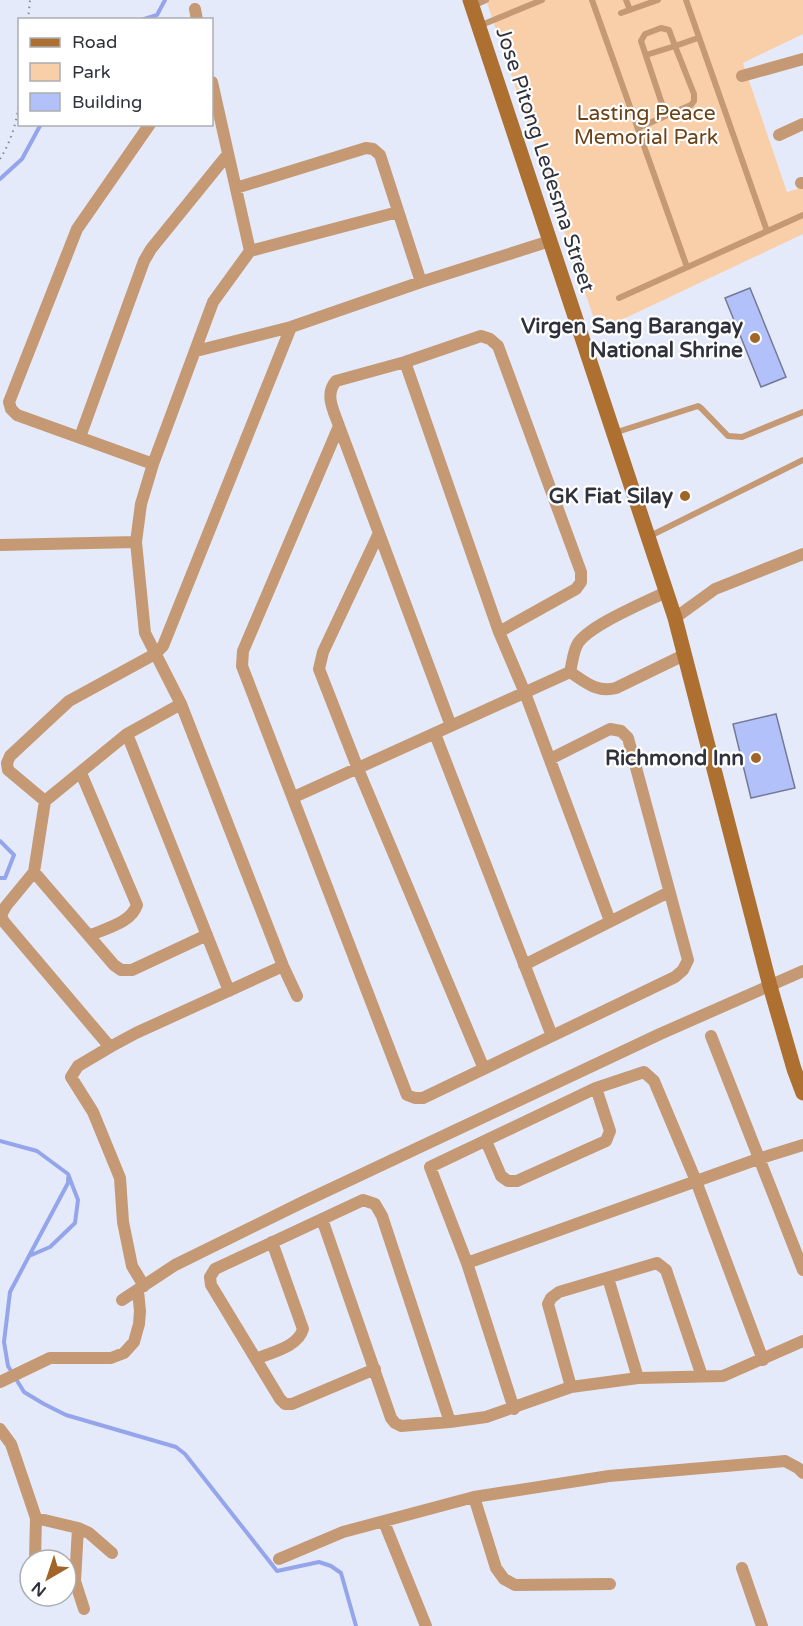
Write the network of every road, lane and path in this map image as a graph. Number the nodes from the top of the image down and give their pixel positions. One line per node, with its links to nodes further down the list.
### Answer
1 (30, 0): 10 (path)
2 (542, 0): 11 (lane)
3 (592, 0): 22 (lane)
4 (626, 0): 8 (lane)
5 (658, 0): 8 (lane)
6 (686, 0): 12 (lane)
7 (476, 2): 11 (main road, Jose Pitong Ledesma Street)
8 (630, 10): 9 (lane)
9 (621, 13)
10 (28, 18)
11 (479, 26): 30 (main road, Jose Pitong Ledesma Street)
12 (698, 38): 13 (lane); 29 (lane)
13 (675, 46): 14 (lane); 14 (lane); 19 (lane)
14 (646, 55): 19 (lane)
15 (803, 59): 16 (street)
16 (742, 76)
17 (213, 86): 24 (street)
18 (18, 114): 25 (path)
19 (666, 116): 22 (lane)
20 (803, 124): 23 (street)
21 (149, 126): 41 (street)
22 (638, 128): 32 (lane)
23 (779, 135)
24 (228, 154): 26 (street); 41 (street)
25 (0, 159)
26 (236, 188): 27 (street); 31 (street)
27 (398, 212): 31 (street); 33 (street)
28 (803, 215): 29 (lane)
29 (767, 231): 32 (lane)
30 (550, 241): 33 (street); 40 (main road, Jose Pitong Ledesma Street)
31 (250, 251): 36 (street)
32 (687, 267): 34 (lane)
33 (421, 282): 35 (street)
34 (619, 298)
35 (291, 327): 36 (street); 52 (street)
36 (196, 351): 43 (street)
37 (405, 362): 39 (street); 51 (street); 51 (street)
38 (803, 412): 40 (lane)
39 (339, 426): 44 (street); 63 (street)
40 (613, 433): 45 (main road, Jose Pitong Ledesma Street)
41 (80, 437): 43 (street)
42 (803, 460): 45 (lane)
43 (153, 464): 46 (street)
44 (378, 535): 57 (street); 61 (street)
45 (648, 537): 49 (main road, Jose Pitong Ledesma Street)
46 (136, 542): 47 (street); 52 (street)
47 (0, 545)
48 (803, 554): 50 (street)
49 (666, 592): 50 (main road, Jose Pitong Ledesma Street); 54 (street)
50 (675, 618): 53 (main road, Jose Pitong Ledesma Street)
51 (499, 632): 55 (street)
52 (155, 654): 56 (street); 64 (street)
53 (684, 655): 54 (street); 73 (main road, Jose Pitong Ledesma Street)
54 (570, 672): 55 (street)
55 (525, 693): 57 (street); 60 (street)
56 (181, 704): 58 (street); 71 (street)
57 (451, 726): 59 (street)
58 (127, 734): 62 (street); 68 (street)
59 (435, 734): 61 (street); 70 (street)
60 (550, 759): 66 (street); 67 (street)
61 (358, 768): 63 (street); 79 (street)
62 (81, 773): 64 (street); 69 (street)
63 (294, 798): 79 (street)
64 (45, 801): 65 (street)
65 (34, 872): 69 (street); 78 (street)
66 (669, 892): 67 (street); 76 (street)
67 (610, 921): 70 (street)
68 (207, 935): 69 (street); 74 (street)
69 (90, 936)
70 (524, 965): 76 (street)
71 (283, 966): 74 (street); 75 (street)
72 (803, 971): 73 (street)
73 (770, 986): 81 (main road, Jose Pitong Ledesma Street); 84 (street)
74 (229, 991): 78 (street)
75 (297, 996)
76 (552, 1036): 79 (street)
77 (711, 1036): 85 (street)
78 (110, 1047): 93 (street)
79 (484, 1069)
80 (596, 1088): 82 (street); 82 (street); 87 (street)
81 (803, 1093)
82 (486, 1141): 86 (street)
83 (803, 1145): 85 (street)
84 (422, 1147): 86 (street); 93 (street)
85 (758, 1159): 87 (street); 91 (street)
86 (430, 1167): 90 (street)
87 (696, 1181): 90 (street); 97 (street)
88 (322, 1219): 89 (street); 98 (street); 104 (street)
89 (272, 1242): 96 (street); 96 (street)
90 (467, 1263): 103 (street)
91 (803, 1270)
92 (608, 1278): 99 (street); 100 (street); 102 (street)
93 (141, 1288): 94 (street); 101 (street)
94 (122, 1300)
95 (803, 1341): 97 (street)
96 (256, 1359): 98 (street)
97 (763, 1360): 99 (street)
98 (375, 1369): 104 (street)
99 (702, 1376): 100 (street)
100 (638, 1378): 102 (street)
101 (3, 1381)
102 (571, 1387): 103 (street)
103 (514, 1408): 104 (street)
104 (450, 1422)
105 (0, 1429): 108 (street)
106 (803, 1473): 107 (street)
107 (474, 1497): 109 (street); 115 (street)
108 (36, 1518): 110 (street); 111 (street)
109 (384, 1522): 113 (street); 117 (street)
110 (78, 1528): 112 (street); 116 (street)
111 (35, 1548)
112 (112, 1553)
113 (279, 1559)
114 (742, 1568): 118 (street)
115 (610, 1584)
116 (84, 1609)
117 (426, 1626)
118 (762, 1626)

